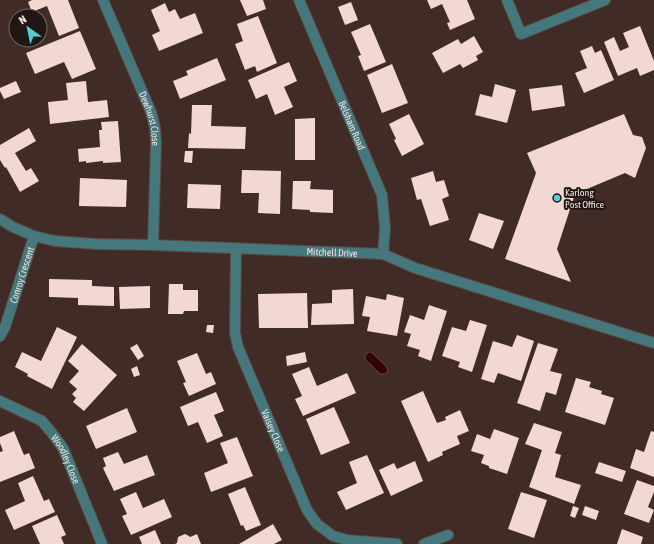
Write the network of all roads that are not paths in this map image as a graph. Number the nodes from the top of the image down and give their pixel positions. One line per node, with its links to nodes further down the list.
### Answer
1 (104, 0): 7 (street, Dewhurst Close)
2 (299, 0): 9 (street, Belsham Road)
3 (507, 0): 4 (street)
4 (605, 0)
5 (0, 219): 6 (street, Mitchell Drive)
6 (34, 236): 7 (street, Mitchell Drive); 10 (street, Conroy Crescent)
7 (153, 245): 8 (street, Mitchell Drive)
8 (236, 249): 9 (street, Mitchell Drive); 15 (street, Vaisey Close)
9 (383, 254): 11 (street, Mitchell Drive)
10 (0, 336)
11 (654, 343)
12 (0, 401): 14 (street, Woodley Close)
13 (448, 535): 16 (street)
14 (102, 544)
15 (397, 544)
16 (424, 544)

